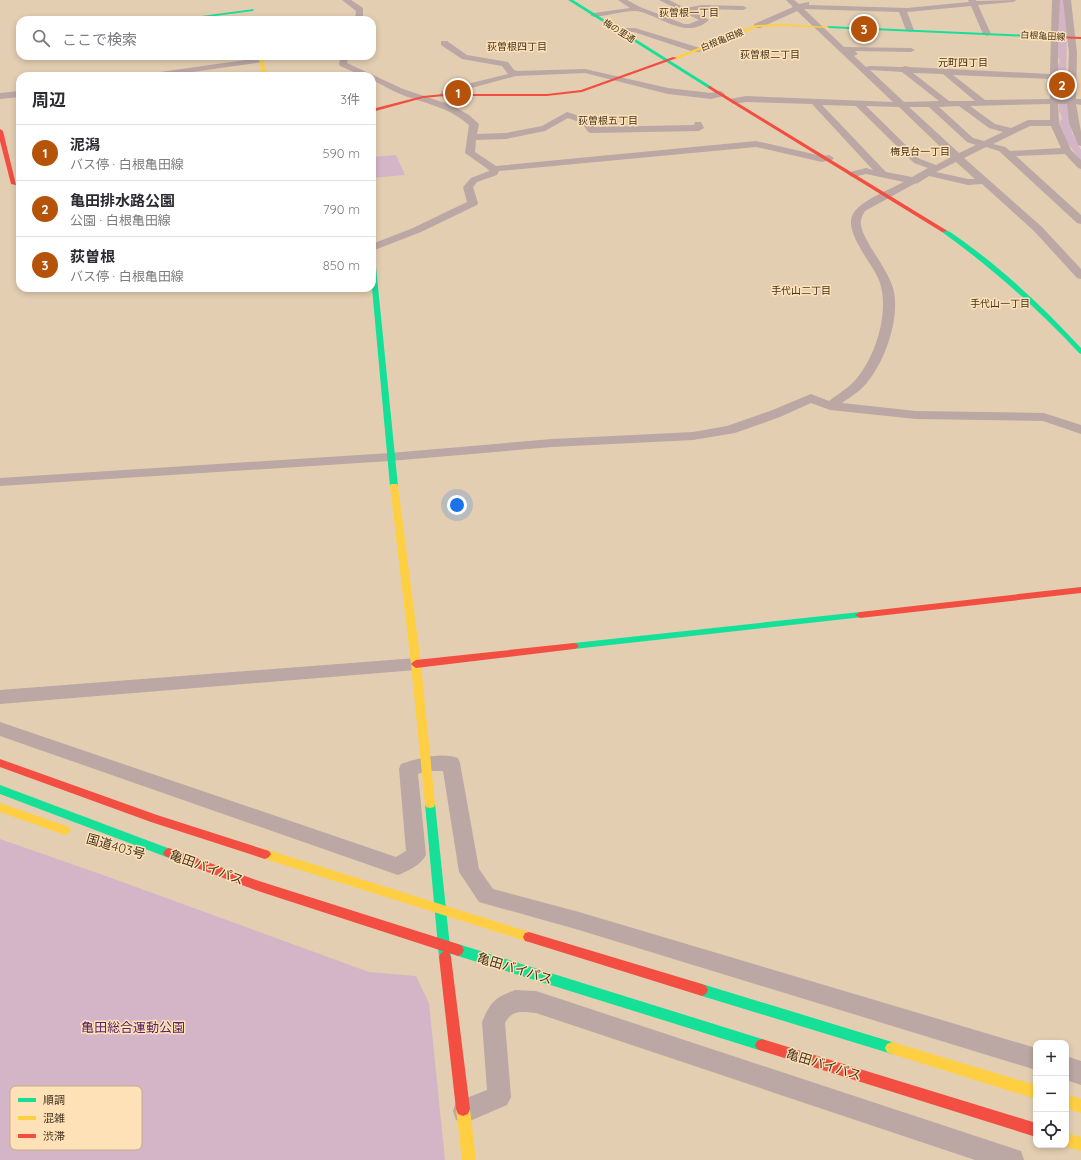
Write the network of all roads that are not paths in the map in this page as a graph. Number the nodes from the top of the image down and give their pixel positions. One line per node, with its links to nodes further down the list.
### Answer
1 (346, 0): 20 (street)
2 (570, 0): 17 (main road, 梅の里通)
3 (622, 0): 14 (street)
4 (663, 0): 15 (street)
5 (742, 0): 15 (street)
6 (790, 0): 13 (street)
7 (817, 0): 13 (street)
8 (1013, 0): 11 (street)
9 (1056, 0): 28 (street)
10 (1067, 0): 27 (street)
11 (973, 2): 16 (street); 26 (street)
12 (253, 5): 18 (main road); 19 (main road)
13 (797, 7): 16 (street); 21 (street); 22 (street)
14 (637, 9): 15 (street); 17 (street)
15 (684, 10)
16 (902, 10): 24 (street)
17 (594, 15): 23 (main road, 梅の里通)
18 (195, 16)
19 (254, 16)
20 (359, 16)
21 (757, 26): 22 (main road, 白根亀田線); 30 (main road, 白根亀田線)
22 (819, 27): 24 (main road, 白根亀田線); 67 (street)
23 (617, 30): 30 (street); 36 (main road, 梅の里通)
24 (910, 30): 26 (main road, 白根亀田線)
25 (1081, 30): 27 (street)
26 (988, 34): 28 (main road, 白根亀田線)
27 (1075, 35): 28 (main road, 白根亀田線); 37 (street)
28 (1054, 36): 46 (street)
29 (444, 43): 45 (street)
30 (697, 50): 36 (main road, 白根亀田線)
31 (899, 50): 32 (street); 38 (street); 39 (street)
32 (911, 50)
33 (247, 60): 40 (street)
34 (261, 60): 41 (main road)
35 (344, 60): 42 (street)
36 (668, 61): 47 (main road, 白根亀田線); 52 (main road, 梅の里通)
37 (1077, 65): 60 (street)
38 (870, 68): 39 (street); 67 (street)
39 (905, 70): 43 (street); 65 (street)
40 (171, 72)
41 (264, 72)
42 (362, 72)
43 (944, 72): 44 (street); 49 (street)
44 (983, 73): 46 (street); 49 (street)
45 (516, 74): 47 (street); 51 (street)
46 (1054, 77): 57 (street)
47 (617, 78): 51 (main road, 白根亀田線); 52 (street)
48 (376, 79): 55 (street)
49 (960, 85): 62 (street)
50 (16, 94): 53 (street)
51 (444, 94): 55 (main road, 白根亀田線)
52 (721, 94): 56 (main road, 梅の里通)
53 (0, 96)
54 (848, 96): 58 (street)
55 (423, 97): 68 (main road, 白根亀田線); 77 (street)
56 (733, 101): 58 (street); 82 (main road, 梅の里通)
57 (1055, 101): 59 (street); 60 (street); 72 (street)
58 (818, 102): 63 (street); 87 (street)
59 (1015, 102): 62 (street); 70 (street)
60 (1071, 102): 61 (street); 74 (street)
61 (1081, 102)
62 (982, 103): 66 (street)
63 (859, 104): 67 (street); 86 (street)
64 (932, 104): 65 (street); 67 (street); 79 (street)
65 (947, 104): 66 (street)
66 (962, 104): 71 (street)
67 (906, 105): 83 (street)
68 (376, 110)
69 (991, 113): 71 (street)
70 (1026, 113)
71 (977, 114): 76 (street)
72 (1054, 123): 76 (street); 80 (street)
73 (698, 124): 77 (street)
74 (1078, 127): 78 (street)
75 (0, 131): 91 (main road)
76 (1012, 131): 79 (street)
77 (472, 137): 85 (street)
78 (1081, 143)
79 (986, 144): 81 (street); 83 (street)
80 (1067, 151): 81 (street); 84 (street)
81 (1008, 154): 93 (street)
82 (829, 158): 85 (street); 88 (main road, 梅の里通)
83 (958, 158): 86 (street); 90 (street)
84 (1081, 166)
85 (494, 169): 94 (street)
86 (932, 171): 89 (street); 90 (street)
87 (882, 173): 88 (street); 89 (street)
88 (853, 174): 92 (main road, 梅の里通)
89 (915, 181): 92 (street)
90 (984, 181): 95 (street)
91 (14, 184)
92 (887, 196): 97 (main road, 梅の里通); 98 (street)
93 (1079, 218)
94 (376, 246)
95 (1081, 276)
96 (375, 292): 100 (main road)
97 (1081, 352)
98 (830, 406): 99 (street); 100 (street)
99 (1081, 430)
100 (390, 457): 101 (street); 103 (main road)
101 (0, 482)
102 (1081, 590): 103 (main road)
103 (416, 664): 104 (street); 107 (main road)
104 (0, 697)
105 (0, 729): 107 (street)
106 (0, 763): 113 (main road)
107 (427, 764): 113 (main road); 117 (street)
108 (0, 789): 112 (main road, 亀田バイパス)
109 (0, 807): 110 (main road, 国道403号)
110 (74, 834)
111 (150, 856): 112 (main road, 国道403号)
112 (258, 886): 114 (main road, 亀田バイパス)
113 (440, 910): 114 (main road); 120 (main road)
114 (445, 946): 123 (main road); 124 (main road, 亀田バイパス)
115 (720, 963): 116 (street)
116 (980, 1042)
117 (1033, 1058)
118 (1069, 1069): 119 (street)
119 (1081, 1072)
120 (1033, 1091)
121 (1069, 1102): 122 (main road)
122 (1081, 1106)
123 (465, 1111): 127 (main road); 128 (street)
124 (1033, 1129)
125 (1069, 1141): 126 (main road)
126 (1081, 1144)
127 (470, 1160)
128 (1012, 1160)

